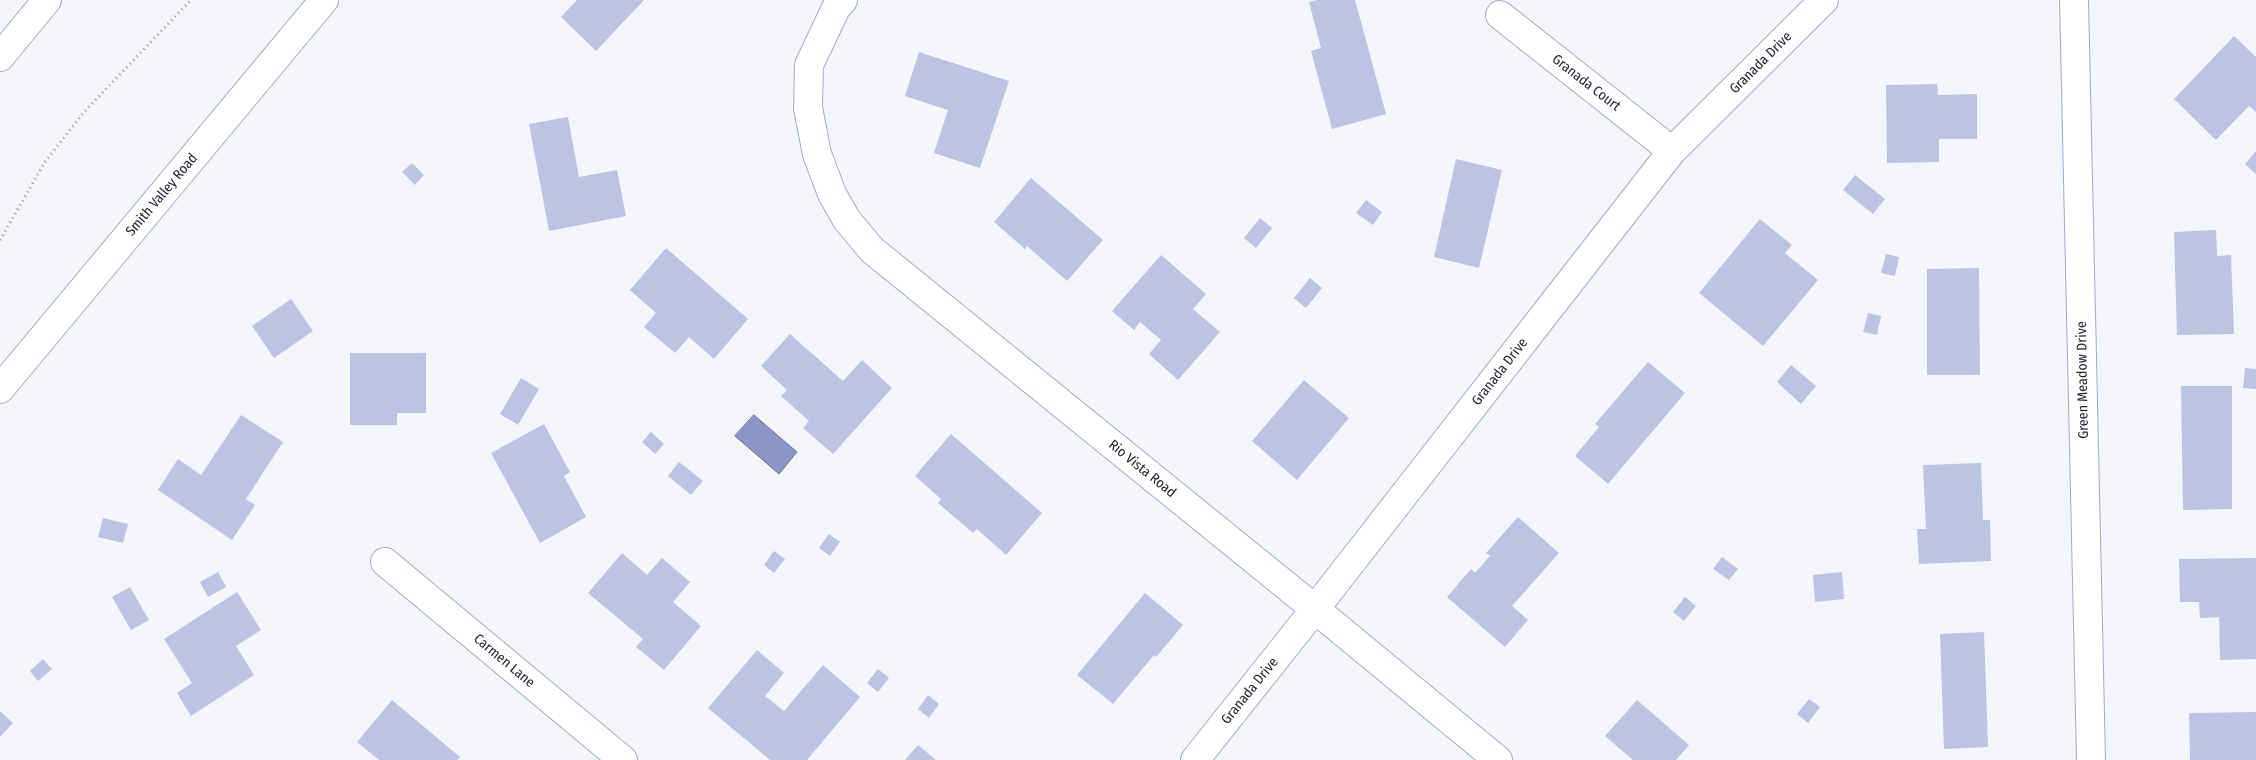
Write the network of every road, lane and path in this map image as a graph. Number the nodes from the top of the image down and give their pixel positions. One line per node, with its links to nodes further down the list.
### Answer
1 (48, 0): 8 (street)
2 (191, 0): 10 (path)
3 (324, 0): 11 (street, Smith Valley Road)
4 (843, 0): 13 (street, Rio Vista Road)
5 (1824, 0): 9 (street, Granada Drive)
6 (2074, 0): 17 (street, Green Meadow Drive)
7 (1500, 15): 9 (street, Granada Court)
8 (0, 57)
9 (1672, 151): 13 (street, Granada Drive)
10 (0, 240)
11 (0, 389)
12 (385, 562): 14 (street, Carmen Lane)
13 (1316, 609): 15 (street, Granada Drive); 16 (street, Rio Vista Road)
14 (623, 760)
15 (1195, 760)
16 (1498, 760)
17 (2091, 760)

